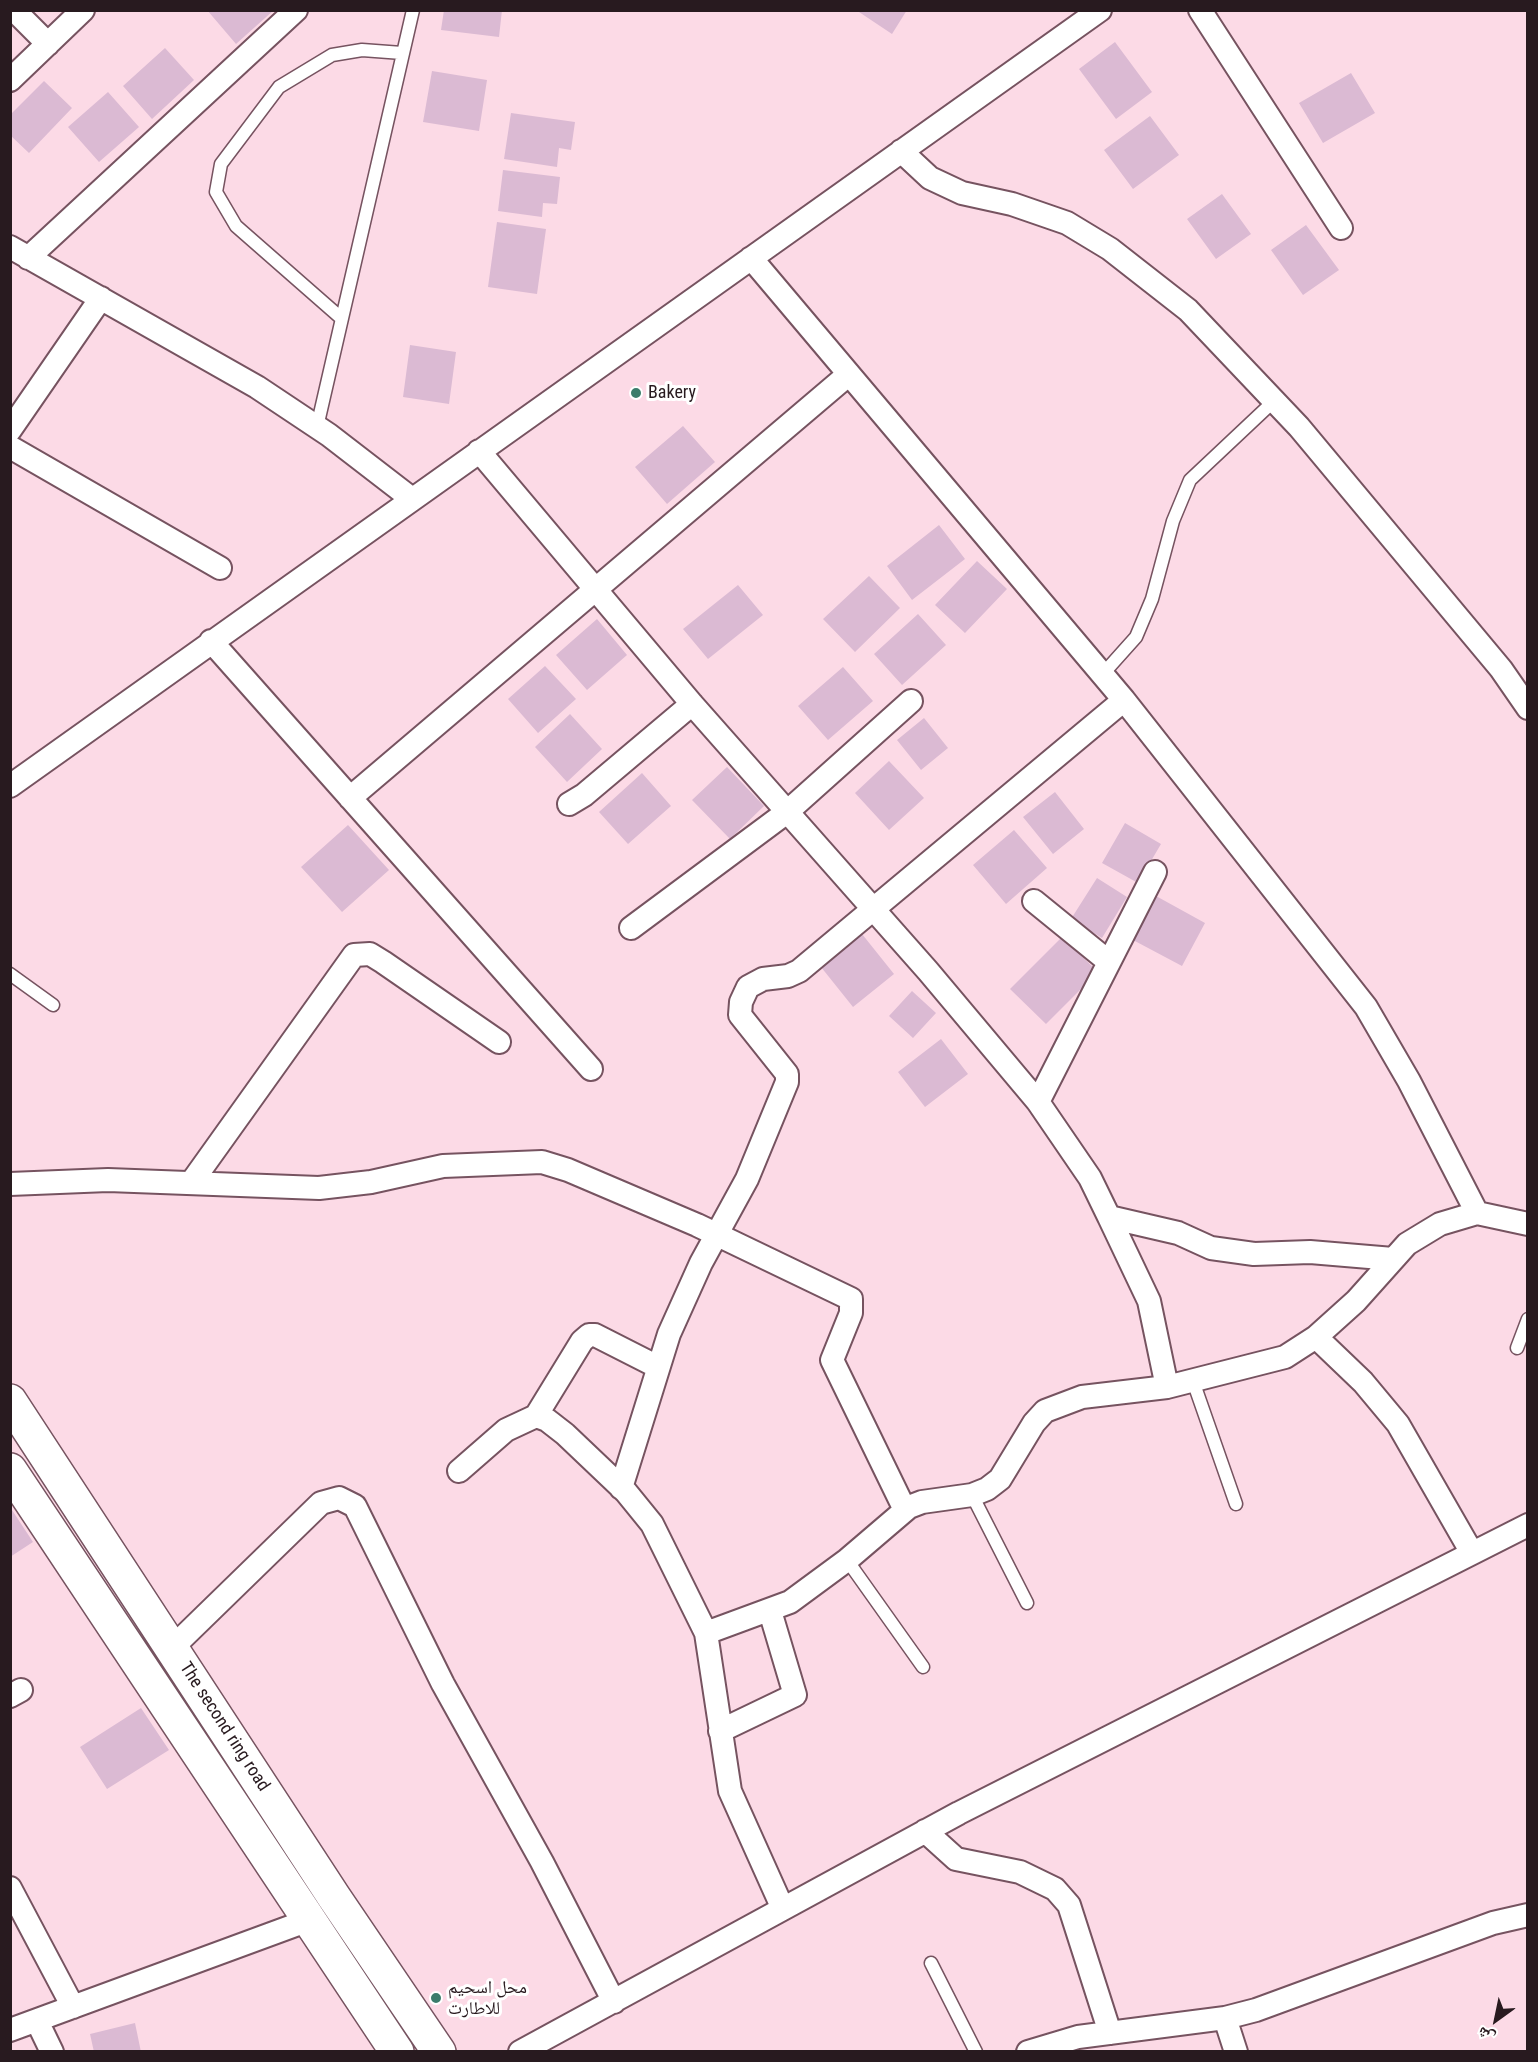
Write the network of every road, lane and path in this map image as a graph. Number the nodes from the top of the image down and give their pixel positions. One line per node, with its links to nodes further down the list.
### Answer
1 (14, 10): 7 (street)
2 (83, 10): 7 (street)
3 (296, 10): 12 (street)
4 (412, 10): 8 (lane)
5 (1100, 10): 10 (street)
6 (1200, 10): 11 (street)
7 (48, 44): 9 (street)
8 (402, 53): 15 (lane); 15 (lane)
9 (10, 80)
10 (901, 151): 13 (street); 17 (street)
11 (1341, 228)
12 (19, 253): 14 (street)
13 (751, 258): 16 (street); 21 (street)
14 (101, 298): 18 (street); 19 (street)
15 (341, 318): 18 (lane)
16 (849, 374): 24 (street); 26 (street)
17 (1274, 400): 26 (lane); 30 (street)
18 (316, 427): 22 (street)
19 (10, 430)
20 (10, 447): 23 (street)
21 (479, 451): 22 (street); 24 (street)
22 (411, 499): 25 (street)
23 (220, 568)
24 (597, 591): 29 (street); 32 (street)
25 (212, 641): 31 (street); 32 (street)
26 (1102, 675): 27 (street)
27 (1124, 700): 37 (street); 47 (street)
28 (911, 701): 34 (street)
29 (692, 704): 33 (street); 34 (street)
30 (1527, 708)
31 (10, 786)
32 (350, 798): 43 (street)
33 (568, 804)
34 (787, 812): 37 (street); 38 (street)
35 (1155, 872): 39 (street)
36 (1034, 901): 39 (street)
37 (874, 910): 44 (street); 50 (street)
38 (631, 928)
39 (1109, 962): 44 (street)
40 (10, 974): 41 (lane)
41 (53, 1005)
42 (499, 1042): 45 (street)
43 (591, 1069)
44 (1038, 1102): 48 (street)
45 (191, 1183): 46 (street); 50 (street)
46 (10, 1184)
47 (1477, 1213): 49 (street); 51 (street)
48 (1109, 1217): 51 (street); 57 (street)
49 (1527, 1224)
50 (717, 1234): 55 (street); 65 (street)
51 (1393, 1259): 53 (street)
52 (1527, 1320): 54 (lane)
53 (1316, 1337): 56 (street); 67 (street)
54 (1517, 1348)
55 (658, 1367): 59 (street); 62 (street)
56 (1193, 1380): 57 (street); 64 (lane)
57 (1167, 1387): 63 (street)
58 (10, 1401): 72 (main road, The second ring road)
59 (536, 1416): 61 (street); 62 (street)
60 (10, 1470): 79 (main road, The second ring road)
61 (459, 1471)
62 (621, 1488): 71 (street)
63 (972, 1495): 65 (street); 69 (lane)
64 (1236, 1504)
65 (905, 1510): 68 (street)
66 (1527, 1525): 67 (street)
67 (1472, 1553): 75 (street)
68 (848, 1560): 70 (street); 73 (lane)
69 (1028, 1603)
70 (770, 1611): 71 (street); 74 (street)
71 (706, 1633): 74 (street)
72 (172, 1648): 81 (street); 89 (main road, The second ring road)
73 (923, 1667)
74 (720, 1731): 77 (street)
75 (925, 1832): 77 (street); 86 (street)
76 (10, 1888): 82 (street)
77 (783, 1909): 81 (street)
78 (1527, 1915): 83 (street)
79 (309, 1920): 82 (street); 88 (main road, The second ring road)
80 (931, 1964): 91 (lane)
81 (614, 2002): 90 (street)
82 (73, 2007): 84 (street)
83 (1225, 2018): 86 (street); 93 (street)
84 (37, 2021): 85 (street); 87 (street)
85 (10, 2030)
86 (1110, 2033): 92 (street)
87 (52, 2052)
88 (397, 2052)
89 (440, 2052)
90 (520, 2052)
91 (976, 2052)
92 (1028, 2052)
93 (1236, 2052)

